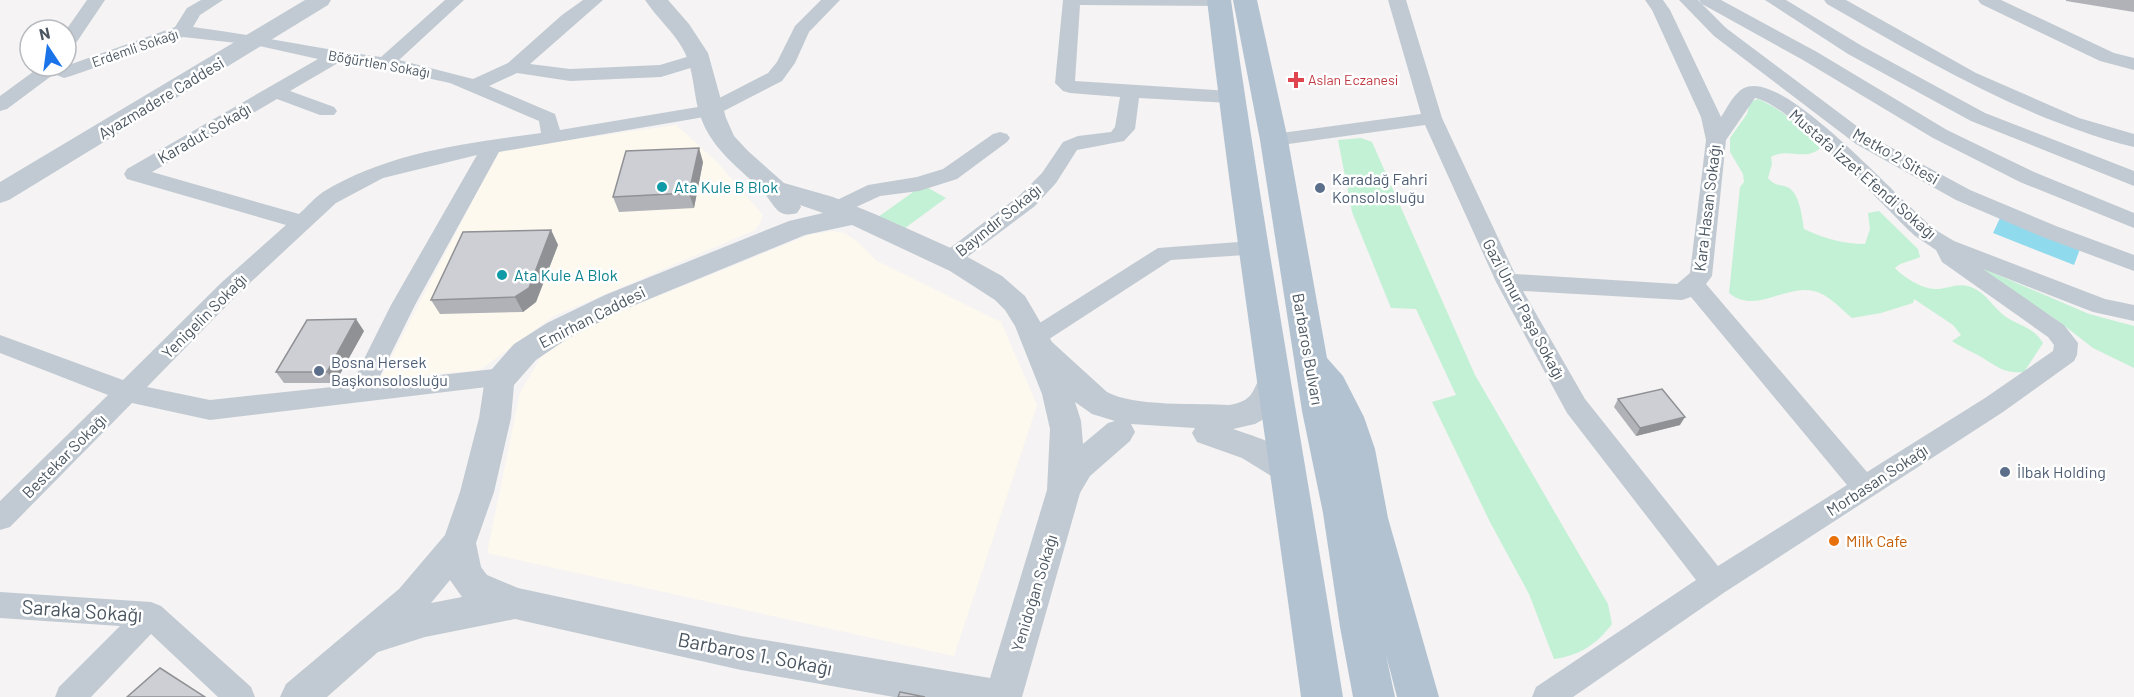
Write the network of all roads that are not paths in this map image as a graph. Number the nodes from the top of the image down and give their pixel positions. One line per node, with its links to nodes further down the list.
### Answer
1 (96, 0): 19 (street)
2 (214, 0): 20 (street)
3 (320, 0): 21 (street, Ayazmadere Caddesi)
4 (455, 0): 24 (street)
5 (594, 0): 27 (street)
6 (656, 0): 23 (street)
7 (831, 0): 35 (street, Yenigelin Sokağı)
8 (1072, 0): 31 (street)
9 (1081, 0): 10 (street)
10 (1219, 0): 32 (main road)
11 (1245, 0): 39 (main road, Barbaros Bulvarı)
12 (1397, 0): 36 (street, Gazi Umur Paşa Sokağı)
13 (1654, 0): 40 (street, Kara Hasan Sokağı)
14 (1688, 0): 53 (street, Metko 2 Sitesi)
15 (1708, 0): 47 (street)
16 (1774, 0): 43 (street)
17 (1833, 0): 41 (street)
18 (1987, 0): 25 (street)
19 (78, 25)
20 (182, 31): 21 (street, Erdemli Sokağı); 26 (street, Erdemli Sokağı)
21 (255, 40): 22 (street, Böğürtlen Sokağı); 45 (street, Ayazmadere Caddesi)
22 (335, 57): 24 (street, Böğürtlen Sokağı); 30 (street, Karadut Sokağı)
23 (700, 58): 27 (street); 35 (street)
24 (385, 63): 29 (street, Böğürtlen Sokağı)
25 (2134, 64)
26 (78, 67)
27 (515, 67): 29 (street)
28 (37, 78): 33 (street)
29 (474, 86): 37 (street, Böğürtlen Sokağı)
30 (275, 92): 34 (street); 48 (street, Karadut Sokağı)
31 (1130, 92): 32 (street); 52 (street, Bayındır Sokağı)
32 (1230, 97): 51 (main road)
33 (0, 105)
34 (327, 111)
35 (709, 111): 37 (street, Yenigelin Sokağı); 44 (street)
36 (1431, 118): 39 (street); 54 (street, Gazi Umur Paşa Sokağı)
37 (552, 138): 42 (street, Yenigelin Sokağı)
38 (1000, 138): 46 (street)
39 (1274, 140): 59 (main road, Barbaros Bulvarı)
40 (1716, 140): 50 (street, Mustafa İzzet Efendi Sokağı); 55 (street, Kara Hasan Sokağı)
41 (2134, 141)
42 (491, 147): 48 (street, Yenigelin Sokağı); 63 (street)
43 (2134, 178)
44 (777, 190): 46 (street); 49 (street)
45 (0, 194)
46 (846, 212): 49 (street, Emirhan Caddesi); 52 (street)
47 (2134, 221)
48 (303, 222): 62 (street, Yenigelin Sokağı)
49 (776, 236): 60 (street, Emirhan Caddesi)
50 (1946, 246): 56 (street, Mustafa İzzet Efendi Sokağı); 70 (street, Morbasan Sokağı)
51 (1252, 249): 57 (street); 61 (main road)
52 (950, 259): 57 (street)
53 (2134, 263)
54 (1507, 282): 55 (street, Kara Hasan Sokağı); 77 (street, Gazi Umur Paşa Sokağı)
55 (1692, 283): 70 (street, Kara Hasan Sokağı)
56 (2134, 313)
57 (1035, 337): 61 (street); 65 (street)
58 (0, 344): 62 (street)
59 (1309, 357): 64 (main road, Barbaros Bulvarı); 75 (main road)
60 (503, 377): 63 (street); 76 (street, Emirhan Caddesi)
61 (1274, 381): 66 (main road)
62 (127, 392): 63 (street); 73 (street, Bestekar Sokağı)
63 (359, 394)
64 (1319, 411): 66 (main road); 72 (main road, Barbaros Bulvarı)
65 (1065, 422): 67 (street); 71 (street)
66 (1282, 429): 68 (street); 69 (main road)
67 (1119, 432): 68 (street); 71 (street)
68 (1208, 433): 69 (street)
69 (1288, 470): 74 (main road)
70 (1865, 488): 77 (street, Morbasan Sokağı)
71 (1064, 490): 87 (street, Yenidoğan Sokağı)
72 (1342, 513): 74 (main road); 75 (main road); 89 (main road, Barbaros Bulvarı)
73 (0, 519)
74 (1297, 530): 88 (main road)
75 (1374, 536): 82 (main road)
76 (459, 543): 78 (street); 81 (street)
77 (1715, 583): 91 (street, Morbasan Sokağı)
78 (515, 603): 81 (street); 86 (street, Barbaros 1. Sokağı)
79 (0, 605): 80 (street, Saraka Sokağı)
80 (151, 615): 83 (street); 84 (street, Saraka Sokağı)
81 (357, 646): 85 (street)
82 (1413, 680): 90 (street)
83 (70, 697)
84 (240, 697)
85 (299, 697)
86 (996, 697)
87 (1003, 697)
88 (1322, 697)
89 (1374, 697)
90 (1441, 697)
91 (1547, 697)

